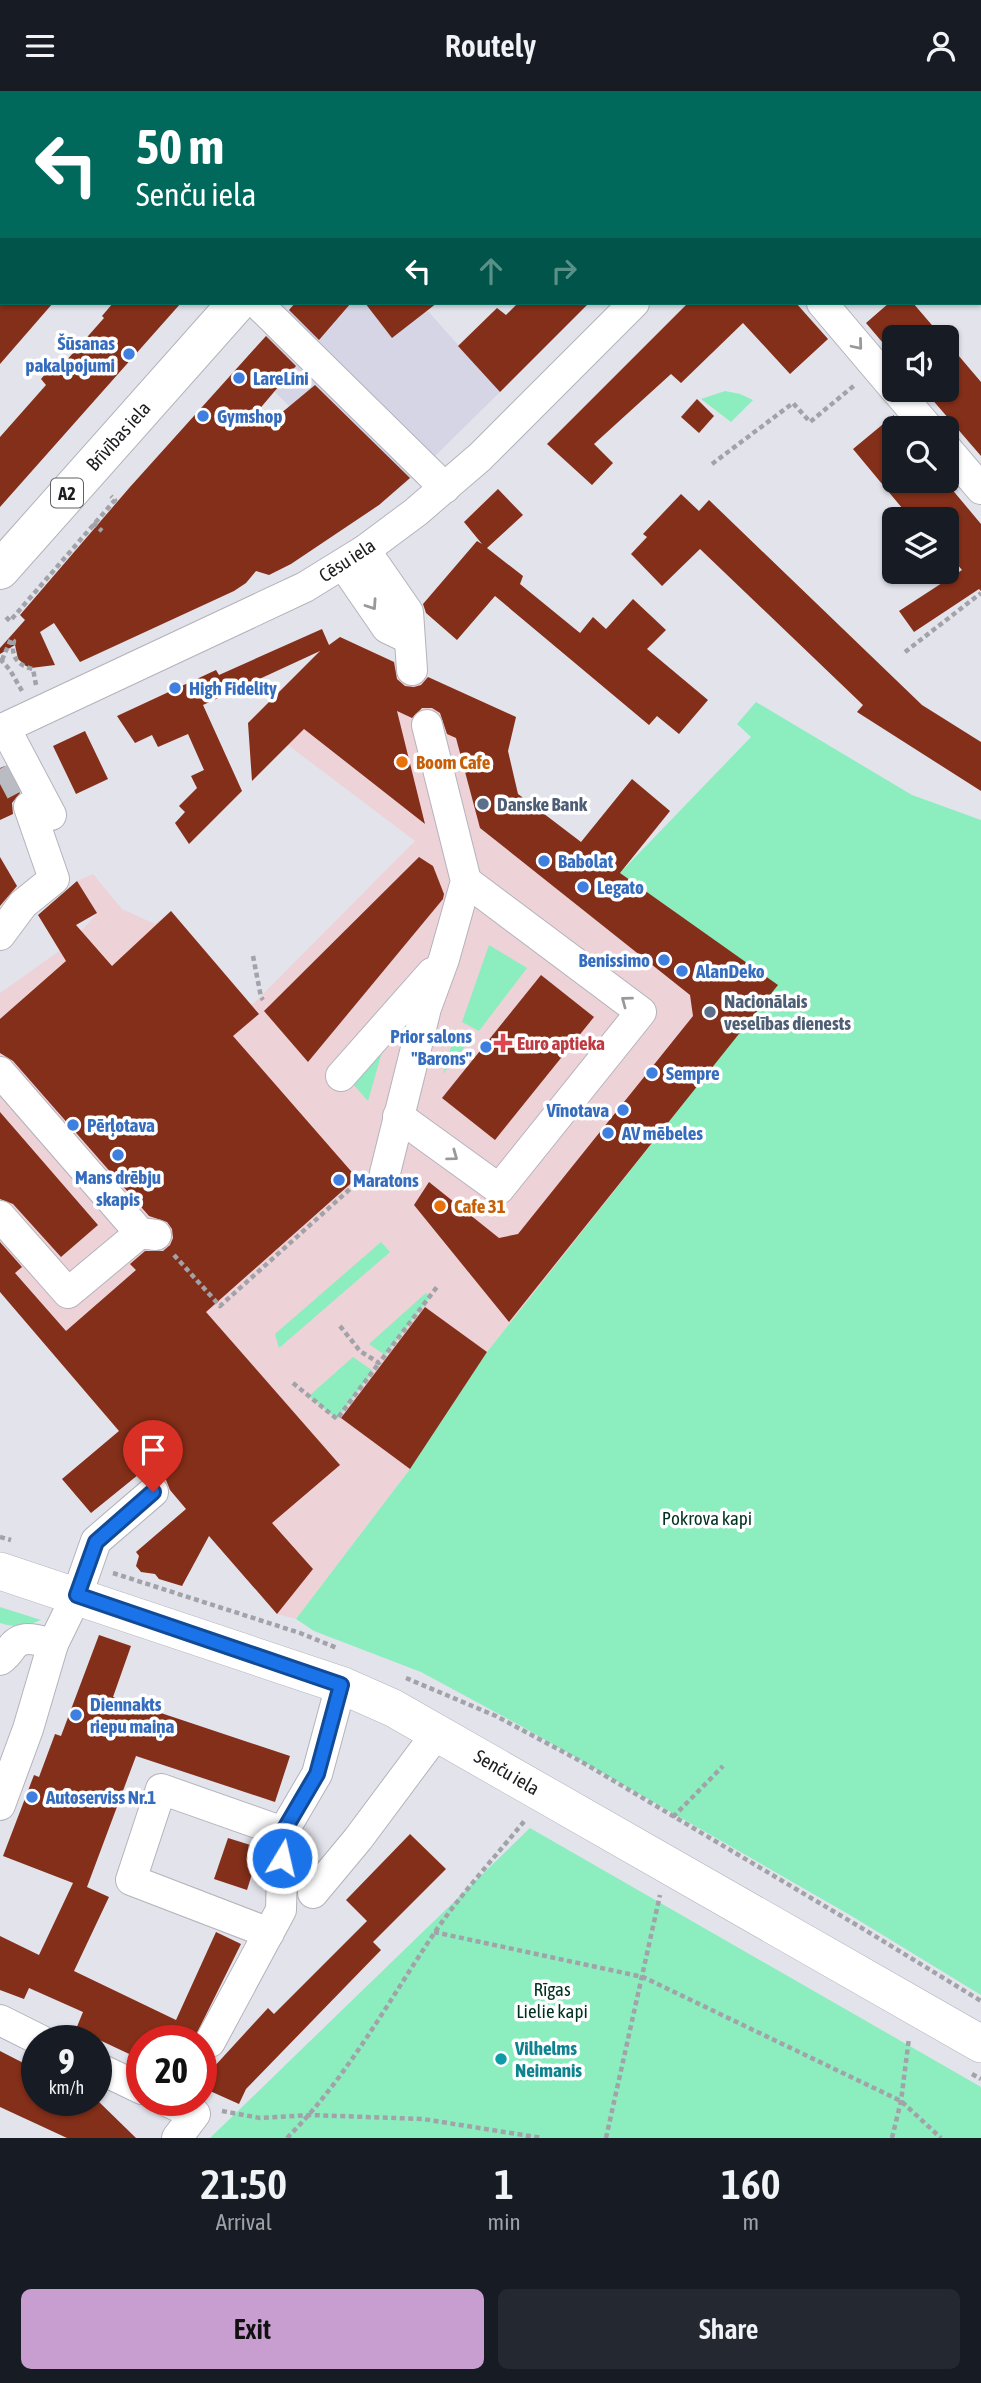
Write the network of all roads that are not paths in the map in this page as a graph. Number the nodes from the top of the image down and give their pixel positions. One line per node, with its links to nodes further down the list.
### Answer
1 (235, 305): 12 (highway, Brīvības iela / A2)
2 (259, 305): 9 (street)
3 (632, 305): 9 (street, Cēsu iela)
4 (824, 305): 5 (street, one-way to 5)
5 (882, 374)
6 (906, 402): 7 (street)
7 (918, 416)
8 (959, 463): 10 (street)
9 (445, 488): 11 (street, Cēsu iela)
10 (981, 489)
11 (354, 557): 13 (street); 15 (street, Cēsu iela)
12 (0, 570)
13 (412, 670)
14 (427, 725): 16 (street)
15 (3, 743): 17 (street)
16 (466, 881): 18 (street); 21 (street, one-way to 16)
17 (0, 935)
18 (443, 959): 20 (street); 21 (street)
19 (0, 1072): 23 (street)
20 (341, 1076)
21 (398, 1117): 22 (street)
22 (375, 1173)
23 (0, 1216)
24 (153, 1492): 26 (street)
25 (0, 1571): 26 (main road, Senču iela)
26 (77, 1595): 27 (street); 29 (main road, Senču iela)
27 (53, 1644): 28 (street); 31 (street)
28 (0, 1660)
29 (341, 1685): 30 (main road, Senču iela); 32 (street)
30 (437, 1733): 33 (street); 38 (main road, Senču iela)
31 (0, 1805)
32 (283, 1832): 34 (street); 34 (street)
33 (313, 1893)
34 (269, 1933): 36 (street)
35 (0, 2020): 37 (street)
36 (217, 2029)
37 (21, 2030)
38 (975, 2058)
39 (158, 2116): 41 (street)
40 (193, 2116): 41 (street)
41 (176, 2138)

